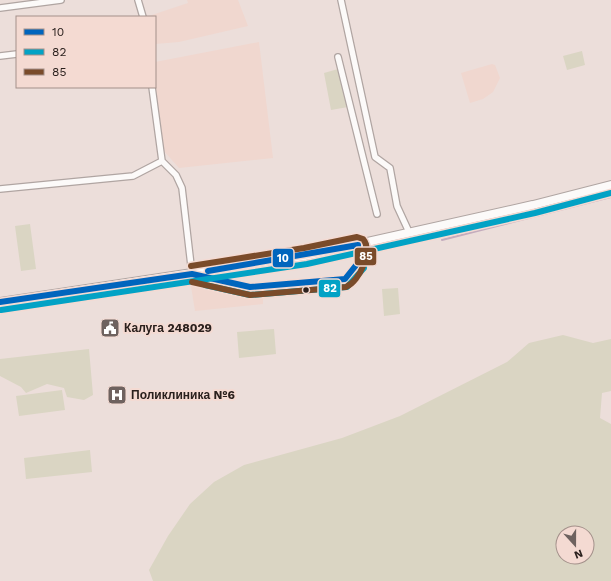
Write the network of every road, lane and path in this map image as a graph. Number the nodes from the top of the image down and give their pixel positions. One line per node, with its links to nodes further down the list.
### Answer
1 (61, 0): 4 (street)
2 (138, 0): 5 (street)
3 (340, 0): 14 (street)
4 (0, 8)
5 (143, 16)
6 (16, 54): 7 (street)
7 (0, 56)
8 (338, 57): 13 (street)
9 (152, 88): 10 (street)
10 (162, 161): 12 (street); 15 (street)
11 (611, 185): 14 (street)
12 (0, 189)
13 (377, 214)
14 (409, 232): 15 (street)
15 (192, 274): 16 (street)
16 (0, 302)

